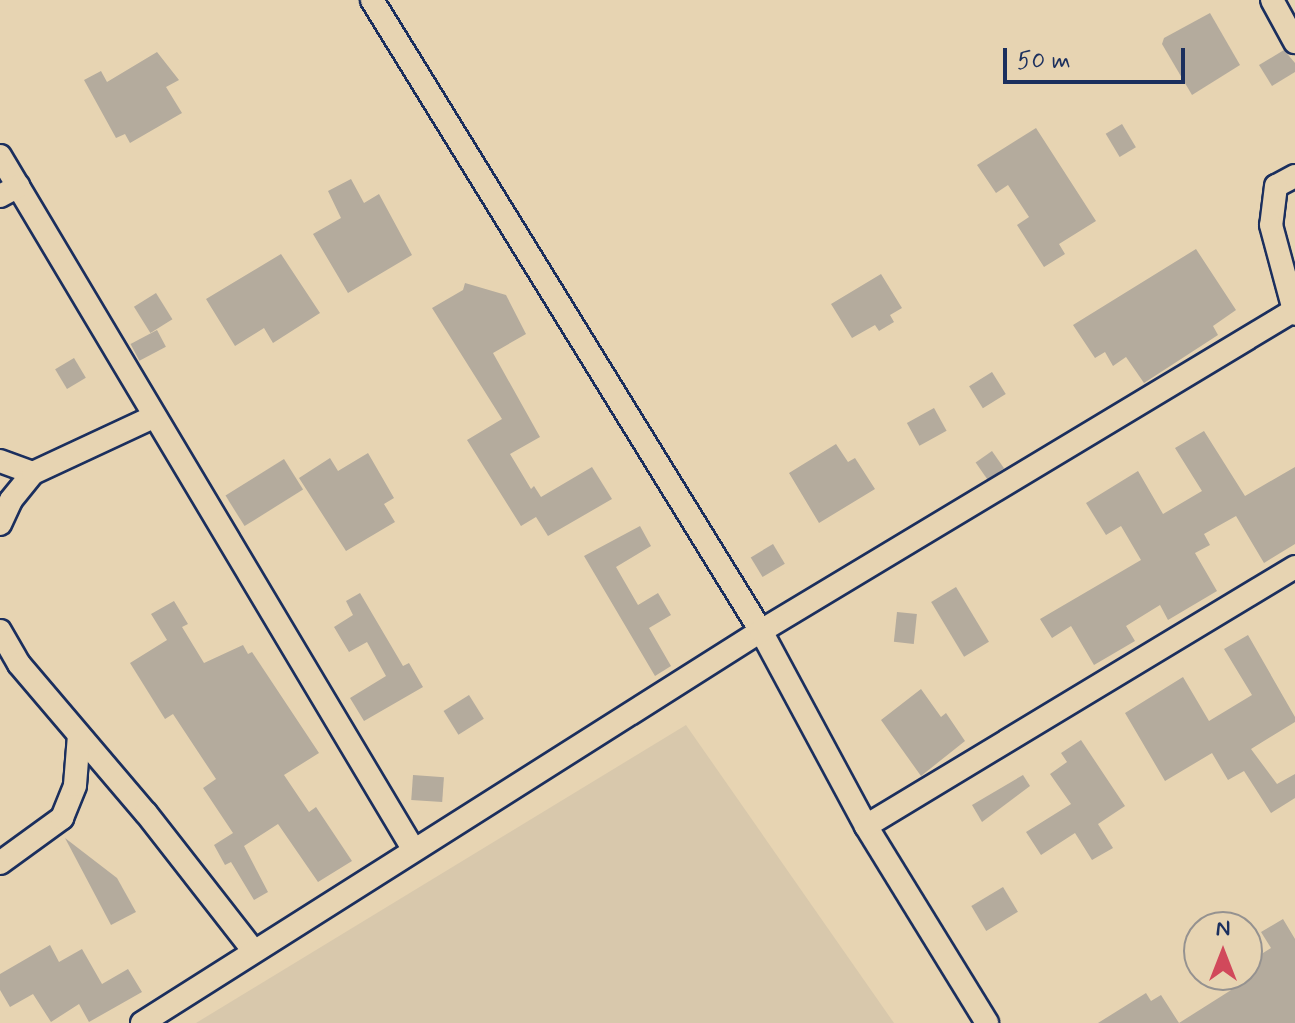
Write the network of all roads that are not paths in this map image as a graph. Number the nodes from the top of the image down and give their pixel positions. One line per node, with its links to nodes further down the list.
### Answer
1 (372, 0): 14 (street)
2 (1272, 0): 3 (street)
3 (1295, 42)
4 (0, 156): 6 (street)
5 (1295, 176): 7 (street)
6 (9, 191): 8 (street)
7 (1294, 313): 14 (street)
8 (153, 417): 10 (street); 17 (street)
9 (0, 461): 10 (street)
10 (33, 473): 11 (street)
11 (0, 524)
12 (1295, 567): 16 (street)
13 (0, 631): 15 (street)
14 (761, 631): 16 (street); 17 (street)
15 (79, 735): 18 (street); 19 (street)
16 (866, 826): 21 (street)
17 (412, 847): 19 (street)
18 (0, 863)
19 (254, 951): 20 (street)
20 (142, 1023)
21 (987, 1023)

